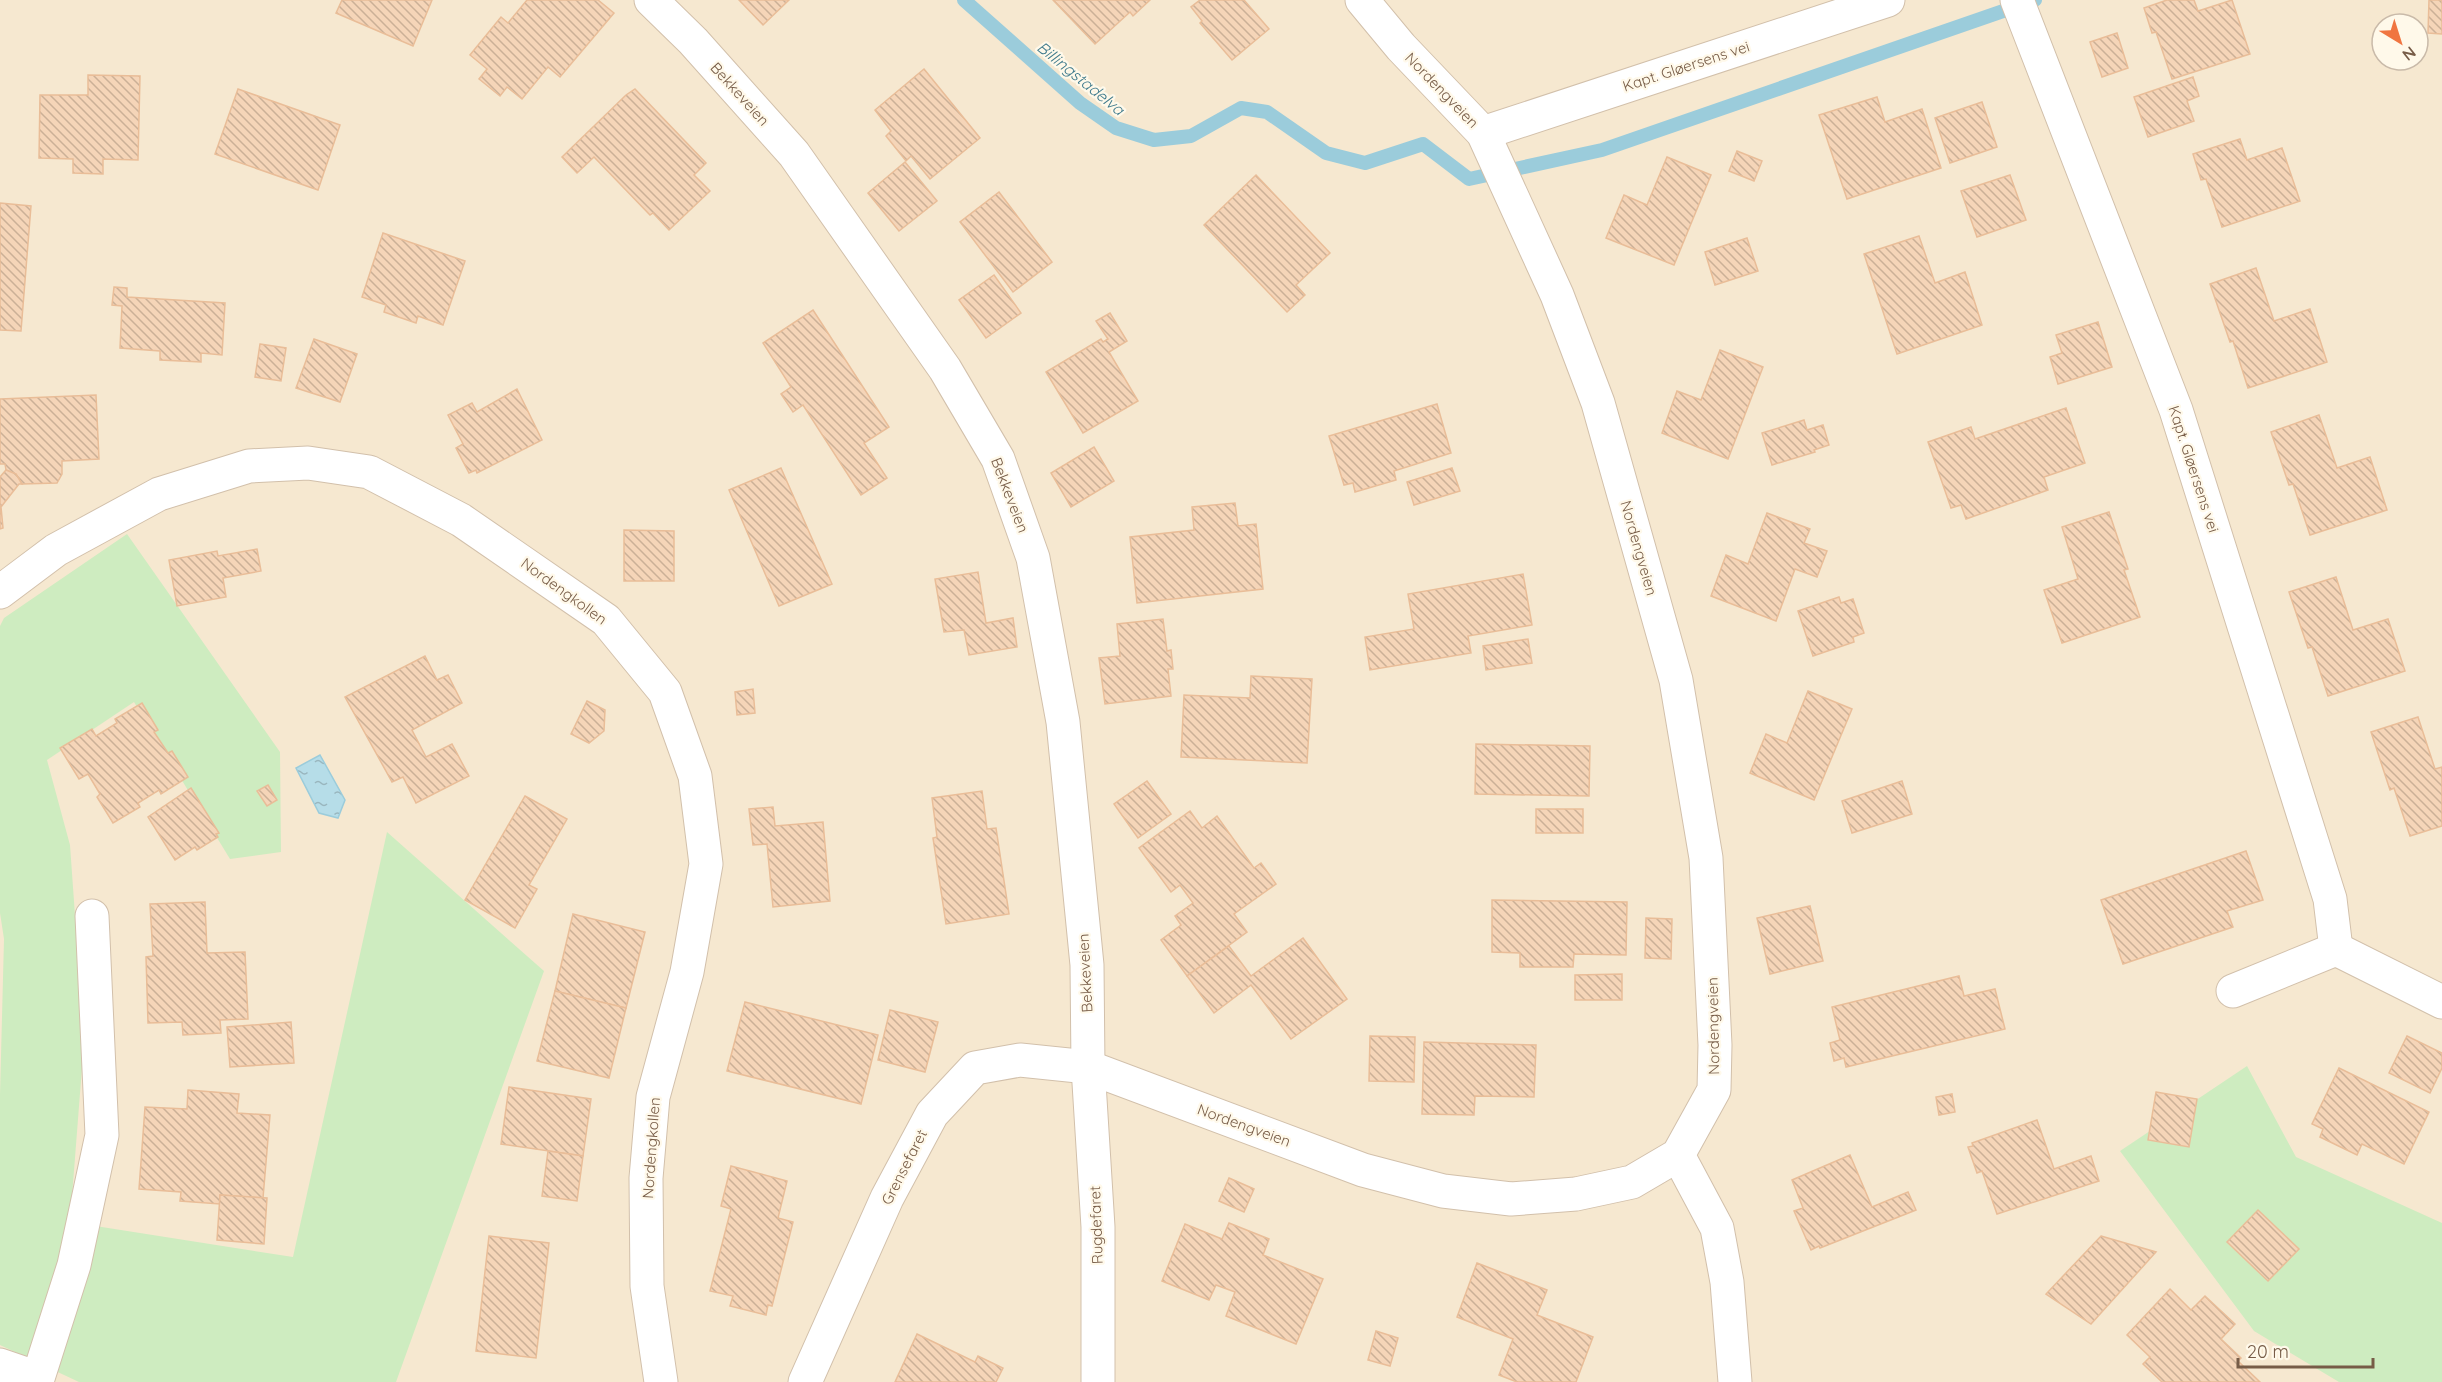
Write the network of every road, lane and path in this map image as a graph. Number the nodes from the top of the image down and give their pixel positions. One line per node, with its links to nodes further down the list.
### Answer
1 (651, 0): 11 (street, Bekkeveien)
2 (1362, 0): 5 (street, Nordengveien)
3 (1888, 0): 5 (street, Kapt. Gløersens vei)
4 (2017, 0): 8 (street, Kapt. Gløersens vei)
5 (1483, 133): 12 (street, Nordengveien)
6 (0, 592): 15 (street, Nordengkollen)
7 (92, 916): 14 (street)
8 (2336, 949): 9 (street); 10 (street)
9 (2233, 991)
10 (2442, 1002)
11 (1088, 1067): 12 (street, Nordengveien); 16 (street, Grensefaret); 17 (street, Rugdefaret)
12 (1678, 1155): 18 (street)
13 (0, 1365): 14 (street)
14 (37, 1380)
15 (661, 1382)
16 (805, 1382)
17 (1098, 1382)
18 (1735, 1382)

